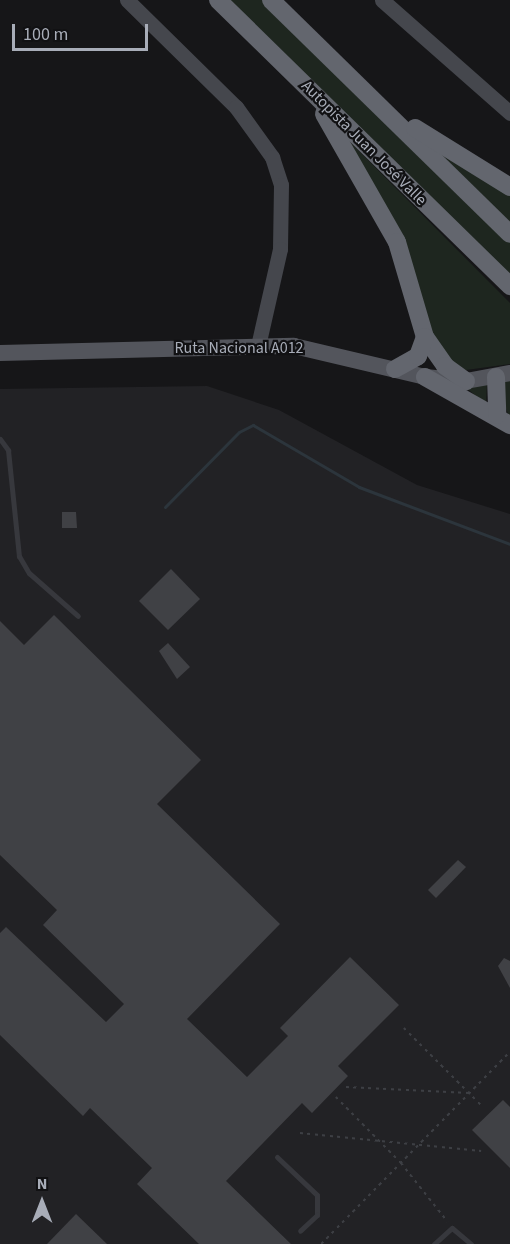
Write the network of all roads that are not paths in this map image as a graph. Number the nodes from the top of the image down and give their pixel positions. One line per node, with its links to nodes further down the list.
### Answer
1 (127, 0): 12 (main road)
2 (218, 0): 6 (highway, Autopista Juan José Valle)
3 (271, 0): 5 (highway)
4 (382, 0): 7 (main road)
5 (344, 72): 8 (highway); 9 (highway)
6 (308, 87): 10 (highway, Autopista Juan José Valle); 11 (highway)
7 (510, 113)
8 (510, 187)
9 (510, 234)
10 (510, 286)
11 (425, 337): 14 (highway); 17 (highway)
12 (258, 346): 13 (main road, Ruta Nacional A012); 14 (main road, Ruta Nacional A012)
13 (0, 353)
14 (395, 369): 16 (main road, Ruta Nacional A012)
15 (503, 375): 17 (main road, Ruta Nacional A012); 18 (highway)
16 (425, 377): 17 (main road, Ruta Nacional A012); 18 (highway)
17 (466, 381)
18 (503, 420)
19 (0, 439): 20 (lane)
20 (78, 616)
21 (277, 1157): 22 (lane)
22 (300, 1231)
23 (434, 1244): 24 (lane)
24 (471, 1244)

